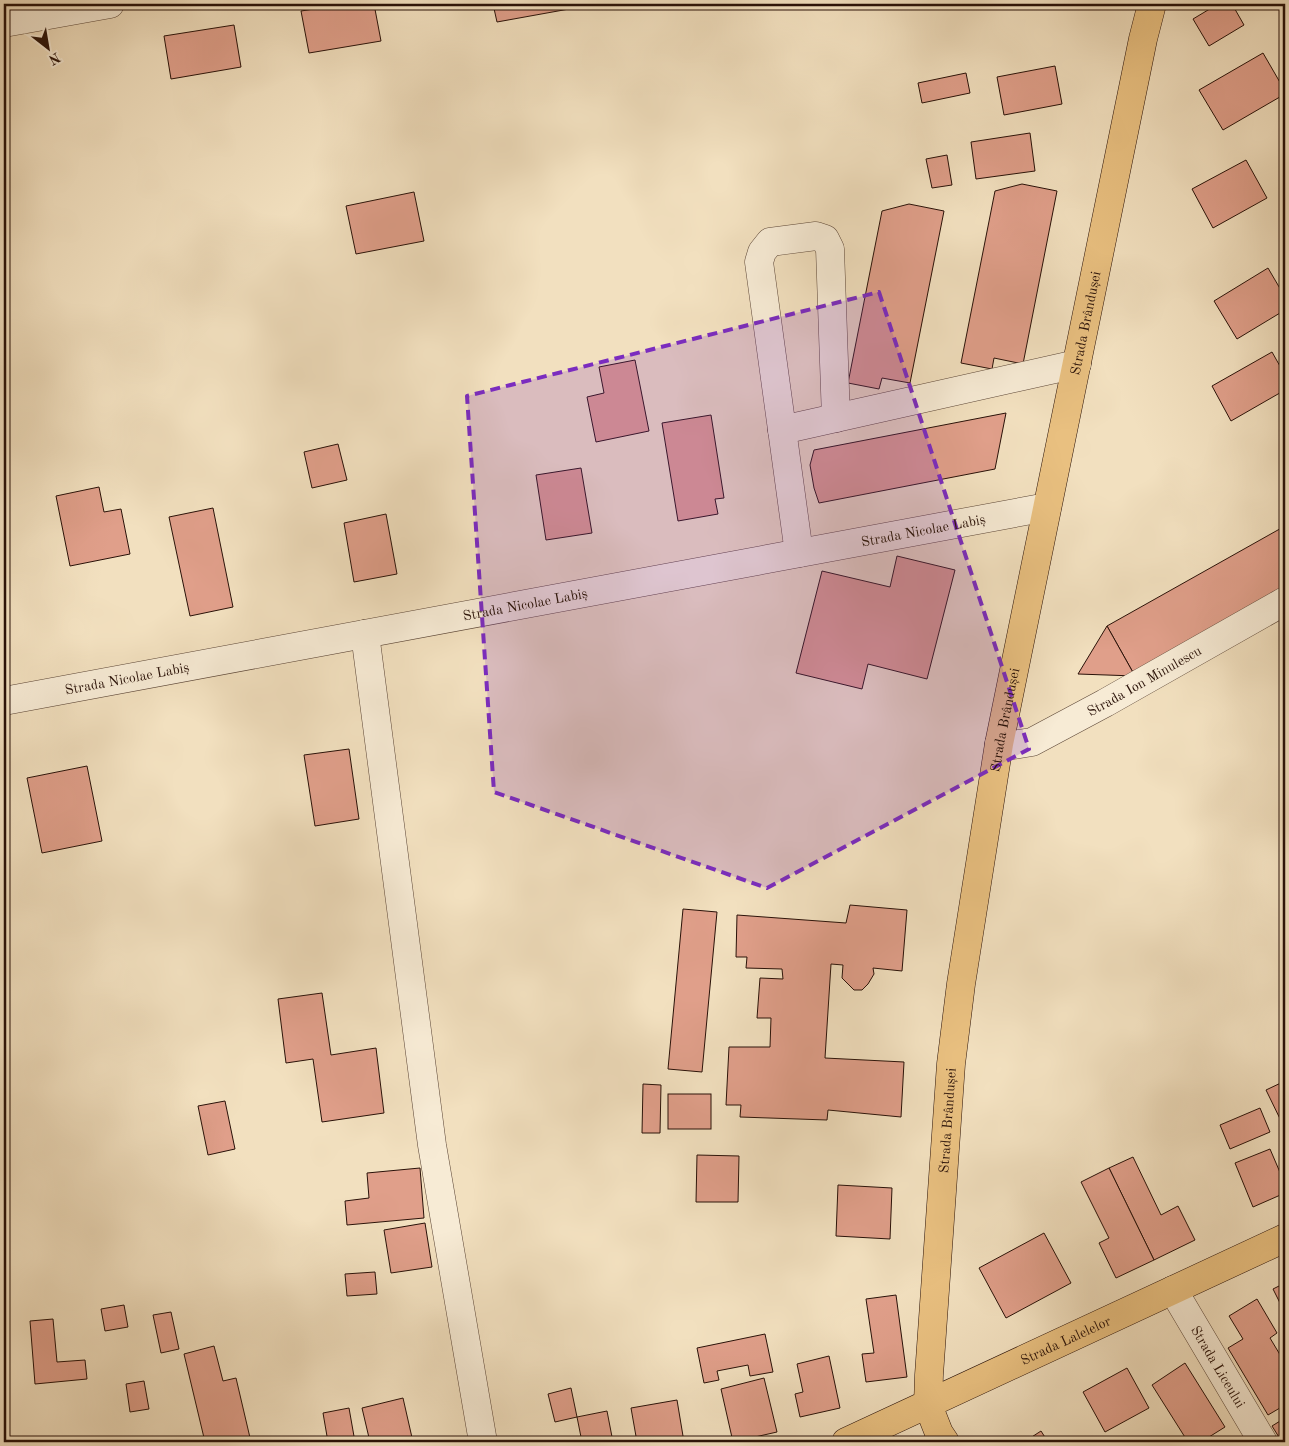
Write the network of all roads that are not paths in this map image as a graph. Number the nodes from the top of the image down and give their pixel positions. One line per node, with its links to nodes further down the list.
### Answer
1 (110, 4): 3 (street)
2 (1152, 4): 4 (main road, Strada Brândușei)
3 (4, 23)
4 (1077, 364): 5 (street); 7 (main road, Strada Brândușei)
5 (836, 418): 6 (street); 6 (street)
6 (782, 430): 8 (street)
7 (1047, 507): 8 (street, Strada Nicolae Labiș); 12 (main road, Strada Brândușei)
8 (799, 553): 10 (street, Strada Nicolae Labiș)
9 (1285, 601): 12 (street, Strada Ion Minulescu)
10 (365, 634): 11 (street, Strada Nicolae Labiș); 16 (street)
11 (4, 701)
12 (999, 744): 15 (main road, Strada Brândușei)
13 (1285, 1238): 14 (main road, Strada Lalelelor)
14 (1173, 1290): 15 (main road, Strada Lalelelor); 19 (street, Strada Liceului)
15 (928, 1405): 17 (main road, Strada Lalelelor); 18 (main road, Strada Brândușei)
16 (484, 1442)
17 (846, 1442)
18 (945, 1442)
19 (1263, 1442)

